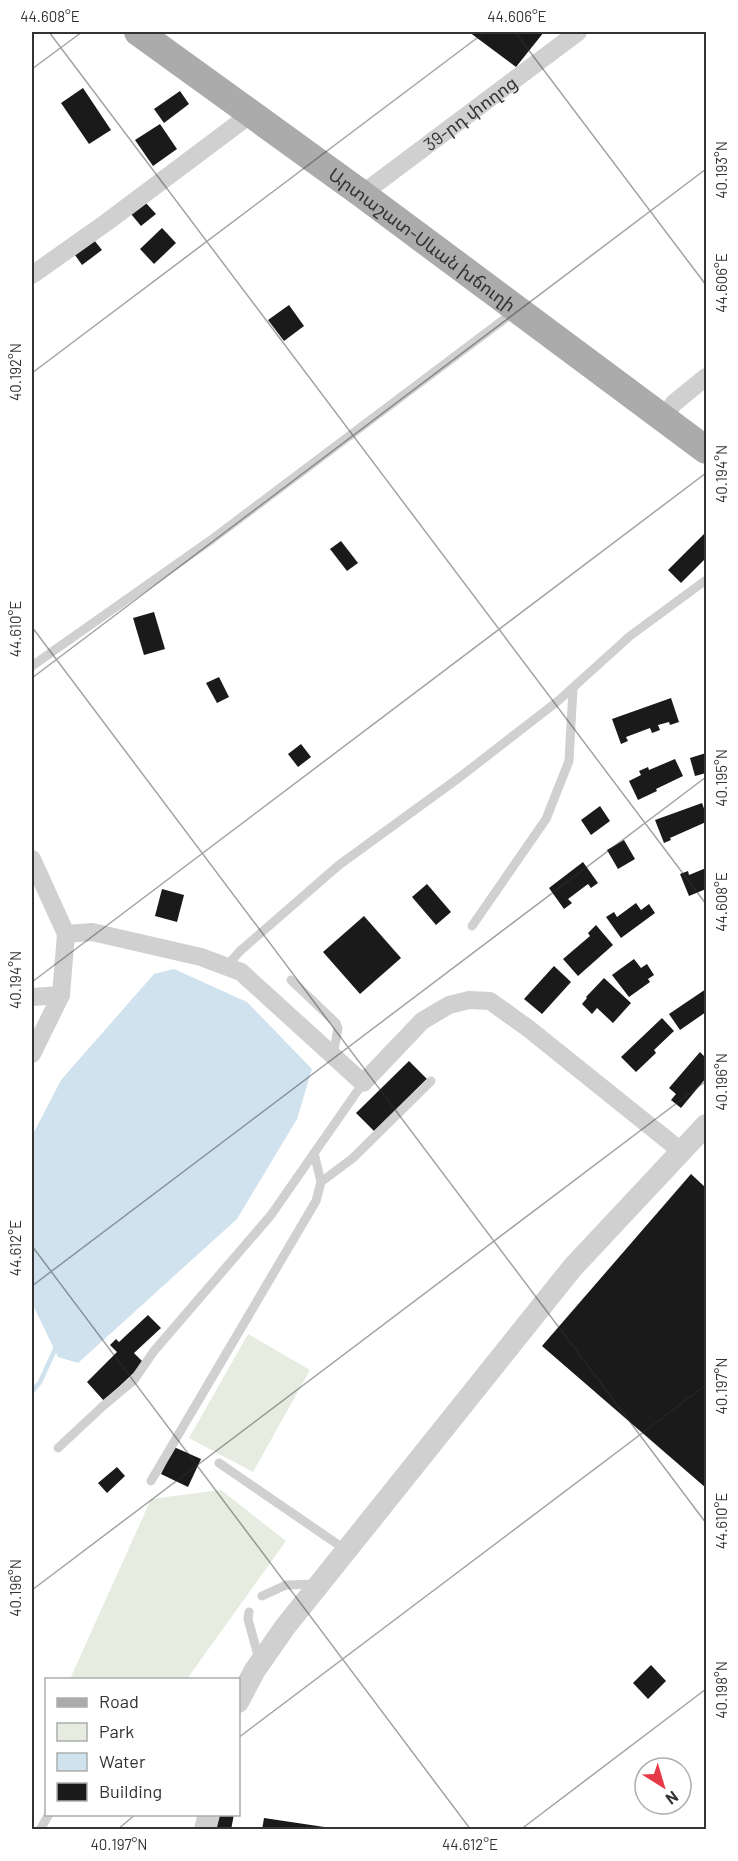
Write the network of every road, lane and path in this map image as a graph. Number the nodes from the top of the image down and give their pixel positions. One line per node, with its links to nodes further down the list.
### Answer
1 (138, 32): 3 (main road, Արտաշատ-Սևան խճուղի)
2 (578, 32): 4 (street, 39-րդ փողոց)
3 (251, 114): 4 (main road, Արտաշատ-Սևան խճուղի); 5 (street)
4 (362, 194): 6 (main road, Արտաշատ-Սևան խճուղի)
5 (32, 275)
6 (517, 310): 8 (main road, Արտաշատ-Սևան խճուղի); 11 (lane)
7 (706, 377): 8 (street)
8 (663, 418): 9 (main road, Արտաշատ-Սևան խճուղի)
9 (706, 450)
10 (706, 580): 12 (lane)
11 (32, 666)
12 (573, 688): 14 (lane); 16 (lane)
13 (32, 859): 15 (street)
14 (472, 926)
15 (66, 934): 16 (street); 18 (street)
16 (226, 967): 21 (street)
17 (291, 980): 21 (lane)
18 (61, 995): 19 (street); 20 (street)
19 (32, 997)
20 (32, 1054)
21 (333, 1056): 23 (street)
22 (431, 1081): 27 (lane)
23 (363, 1083): 25 (street); 26 (lane)
24 (706, 1125): 25 (street)
25 (681, 1151): 31 (street)
26 (314, 1153): 27 (lane); 28 (lane)
27 (321, 1182): 30 (lane)
28 (58, 1448)
29 (219, 1462): 31 (lane)
30 (151, 1481)
31 (346, 1550): 32 (street)
32 (319, 1584): 33 (lane); 35 (street)
33 (262, 1596)
34 (249, 1612): 35 (lane)
35 (260, 1662): 36 (street)
36 (240, 1698)
37 (48, 1816): 38 (lane)
38 (40, 1830)

